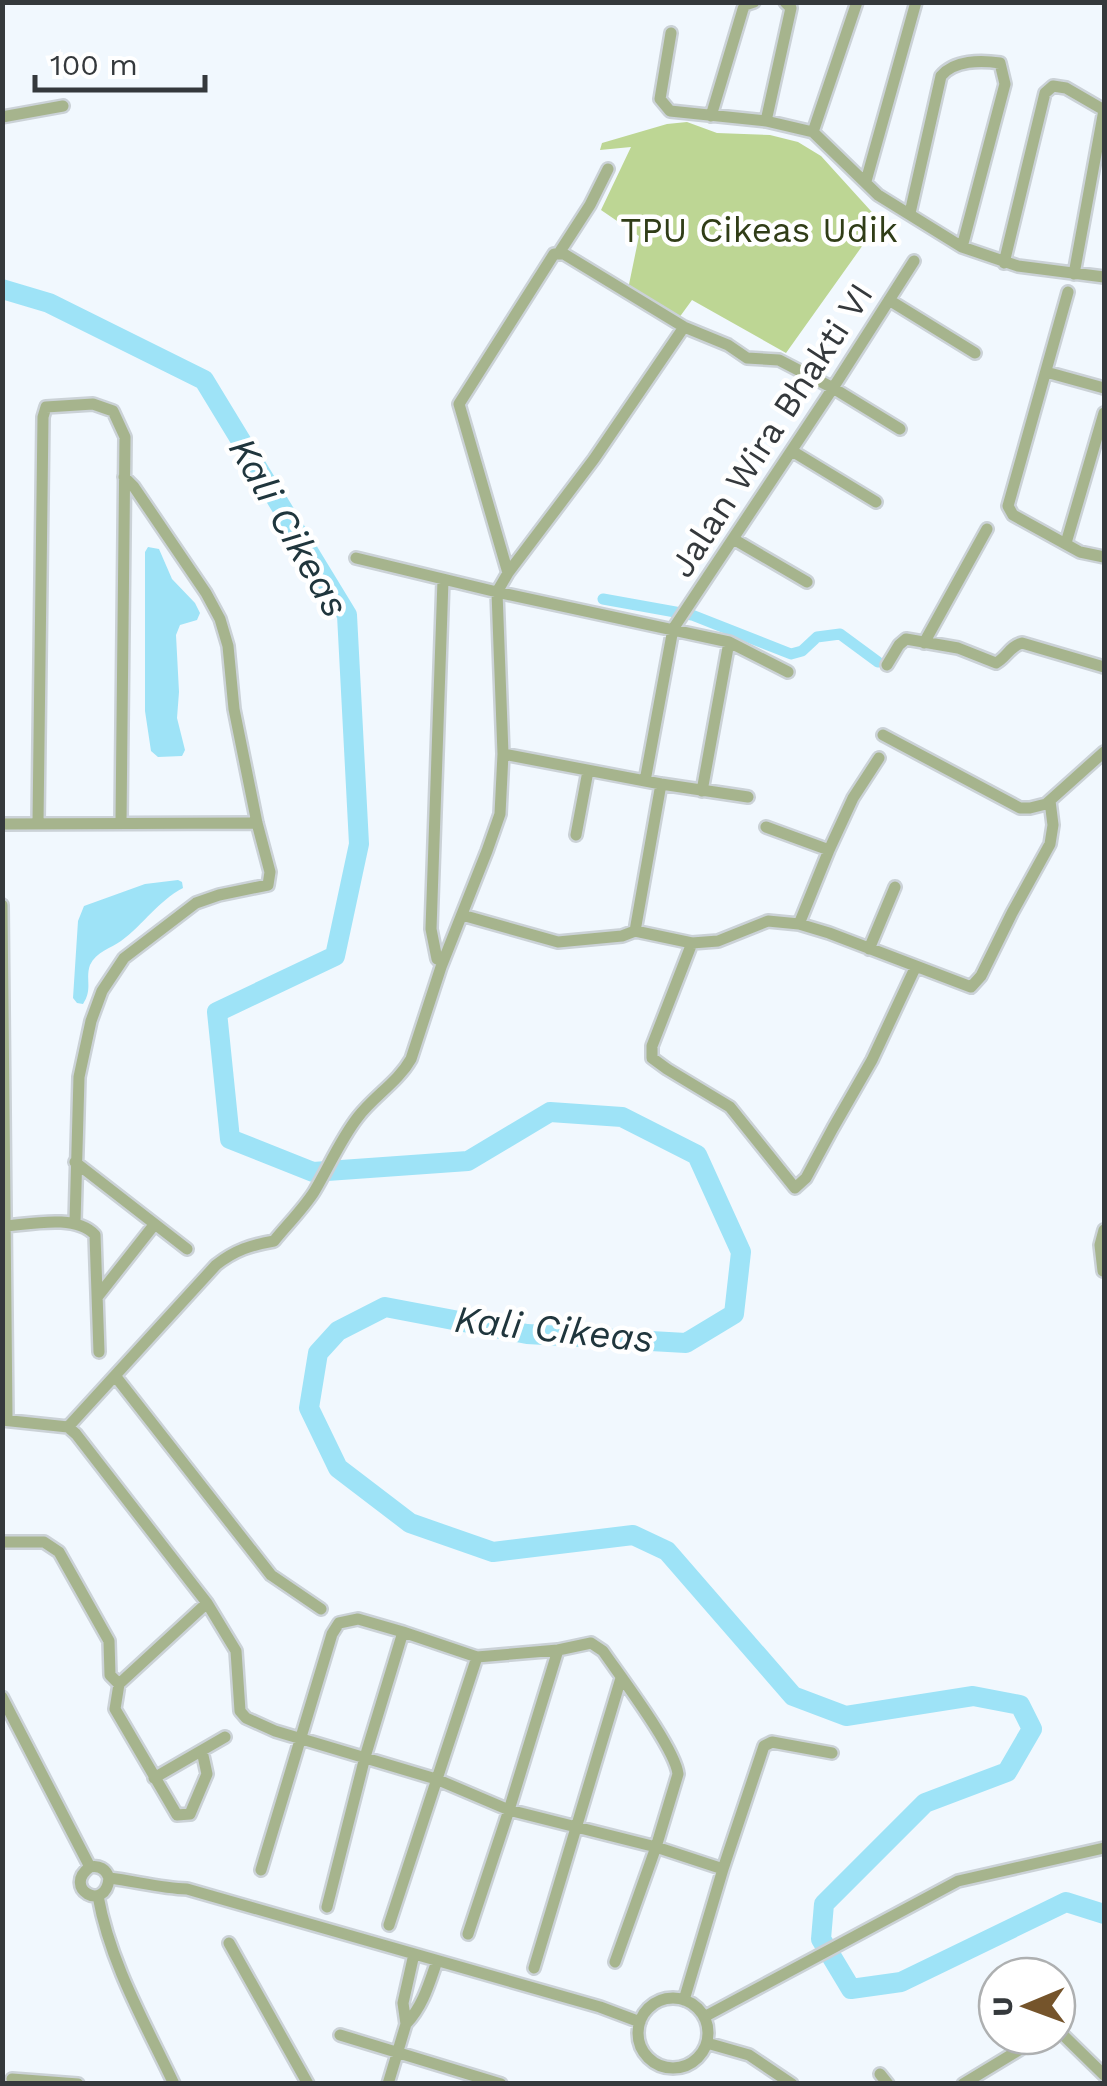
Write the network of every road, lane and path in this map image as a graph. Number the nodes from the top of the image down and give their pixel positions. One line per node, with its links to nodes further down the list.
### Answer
1 (754, 2): 8 (street)
2 (785, 2): 10 (street)
3 (857, 2): 11 (street)
4 (916, 2): 13 (street)
5 (671, 34): 8 (street)
6 (63, 106): 9 (street)
7 (1104, 110): 18 (street); 19 (street)
8 (711, 116): 10 (street)
9 (2, 117)
10 (766, 121): 11 (street)
11 (813, 132): 13 (street)
12 (608, 169): 16 (street)
13 (866, 181): 14 (street)
14 (910, 213): 15 (street); 15 (street)
15 (962, 247): 18 (street)
16 (559, 253): 23 (street); 38 (street)
17 (914, 261): 22 (street, Jalan Wira Bhakti VI)
18 (1004, 263): 19 (street)
19 (1074, 274): 20 (street)
20 (1104, 277)
21 (1068, 292): 25 (street)
22 (889, 300): 24 (street); 26 (street, Jalan Wira Bhakti VI)
23 (684, 327): 26 (street); 38 (street)
24 (975, 353)
25 (1046, 372): 27 (street); 35 (street)
26 (834, 388): 29 (street); 30 (street, Jalan Wira Bhakti VI)
27 (1104, 388)
28 (1104, 414): 35 (street)
29 (900, 430)
30 (792, 451): 32 (street); 34 (street, Jalan Wira Bhakti VI)
31 (124, 478): 58 (street); 59 (street); 60 (street)
32 (876, 502)
33 (988, 529): 44 (street)
34 (734, 540): 40 (street); 42 (street, Jalan Wira Bhakti VI)
35 (1066, 543): 36 (street)
36 (1104, 557)
37 (356, 558): 39 (street)
38 (508, 573): 41 (street)
39 (443, 580): 41 (street); 72 (street)
40 (807, 582)
41 (497, 592): 42 (street); 50 (street)
42 (680, 620): 43 (street); 53 (street)
43 (730, 642): 47 (street); 55 (street)
44 (924, 643): 45 (street); 46 (street)
45 (887, 665)
46 (1104, 667)
47 (788, 672)
48 (883, 734): 57 (street)
49 (1104, 752): 57 (street)
50 (503, 754): 52 (street); 67 (street)
51 (879, 758): 64 (street)
52 (588, 770): 53 (street); 63 (street)
53 (646, 780): 54 (street)
54 (662, 784): 55 (street); 69 (street)
55 (702, 791): 56 (street)
56 (748, 797)
57 (1050, 801): 73 (street)
58 (121, 822): 59 (street); 60 (street)
59 (38, 823): 61 (street)
60 (257, 823): 74 (street)
61 (2, 824)
62 (766, 827): 64 (street)
63 (576, 834)
64 (829, 850): 68 (street)
65 (895, 887): 71 (street)
66 (2, 905): 77 (street)
67 (462, 914): 69 (street); 83 (street)
68 (799, 924): 70 (street); 71 (street)
69 (635, 931): 70 (street)
70 (692, 943): 73 (street)
71 (869, 949): 73 (street)
72 (437, 959)
73 (916, 966)
74 (75, 1162): 75 (street); 76 (street)
75 (74, 1222): 77 (street); 81 (street)
76 (154, 1225): 79 (street); 81 (street)
77 (5, 1226): 84 (street)
78 (1104, 1230): 80 (street)
79 (188, 1249)
80 (1103, 1272)
81 (98, 1296): 82 (street)
82 (99, 1352)
83 (116, 1376): 85 (street); 88 (street)
84 (4, 1420): 85 (street)
85 (68, 1427): 87 (street)
86 (2, 1542): 93 (street)
87 (207, 1604): 93 (street); 96 (street)
88 (321, 1610)
89 (403, 1632): 91 (street); 96 (street); 99 (street)
90 (558, 1650): 91 (street); 92 (street); 102 (street)
91 (476, 1657): 101 (street)
92 (621, 1678): 103 (street); 104 (street)
93 (119, 1684): 100 (street)
94 (2, 1697): 106 (street)
95 (225, 1737): 97 (street)
96 (298, 1738): 99 (street); 107 (street)
97 (202, 1751): 100 (street); 100 (street)
98 (832, 1753): 108 (street)
99 (365, 1757): 101 (street); 111 (street)
100 (154, 1778)
101 (436, 1779): 102 (street); 112 (street)
102 (510, 1810): 103 (street); 113 (street)
103 (577, 1828): 104 (street); 118 (street)
104 (656, 1847): 108 (street); 117 (street)
105 (1104, 1848): 122 (street)
106 (90, 1867): 109 (street); 110 (street)
107 (260, 1870)
108 (723, 1870): 121 (street)
109 (109, 1878): 110 (street); 115 (street)
110 (98, 1896): 135 (street)
111 (326, 1906)
112 (390, 1924)
113 (468, 1934)
114 (229, 1944): 136 (street)
115 (414, 1954): 116 (street); 119 (street)
116 (437, 1961): 120 (street); 123 (street)
117 (616, 1962)
118 (534, 1968)
119 (406, 1984): 120 (street); 124 (street)
120 (428, 1991): 124 (street)
121 (684, 2000): 122 (street); 123 (street)
122 (704, 2016): 126 (street)
123 (640, 2022): 130 (street)
124 (406, 2024): 128 (street)
125 (340, 2036): 128 (street)
126 (707, 2043): 130 (street); 139 (street)
127 (1077, 2051): 132 (street)
128 (398, 2053): 133 (street); 137 (street)
129 (1009, 2056): 140 (street)
130 (666, 2068): 138 (street)
131 (8, 2079): 134 (street)
132 (1104, 2080)
133 (498, 2083)
134 (78, 2084)
135 (174, 2084)
136 (308, 2084)
137 (388, 2084)
138 (661, 2084)
139 (792, 2084)
140 (963, 2084)

